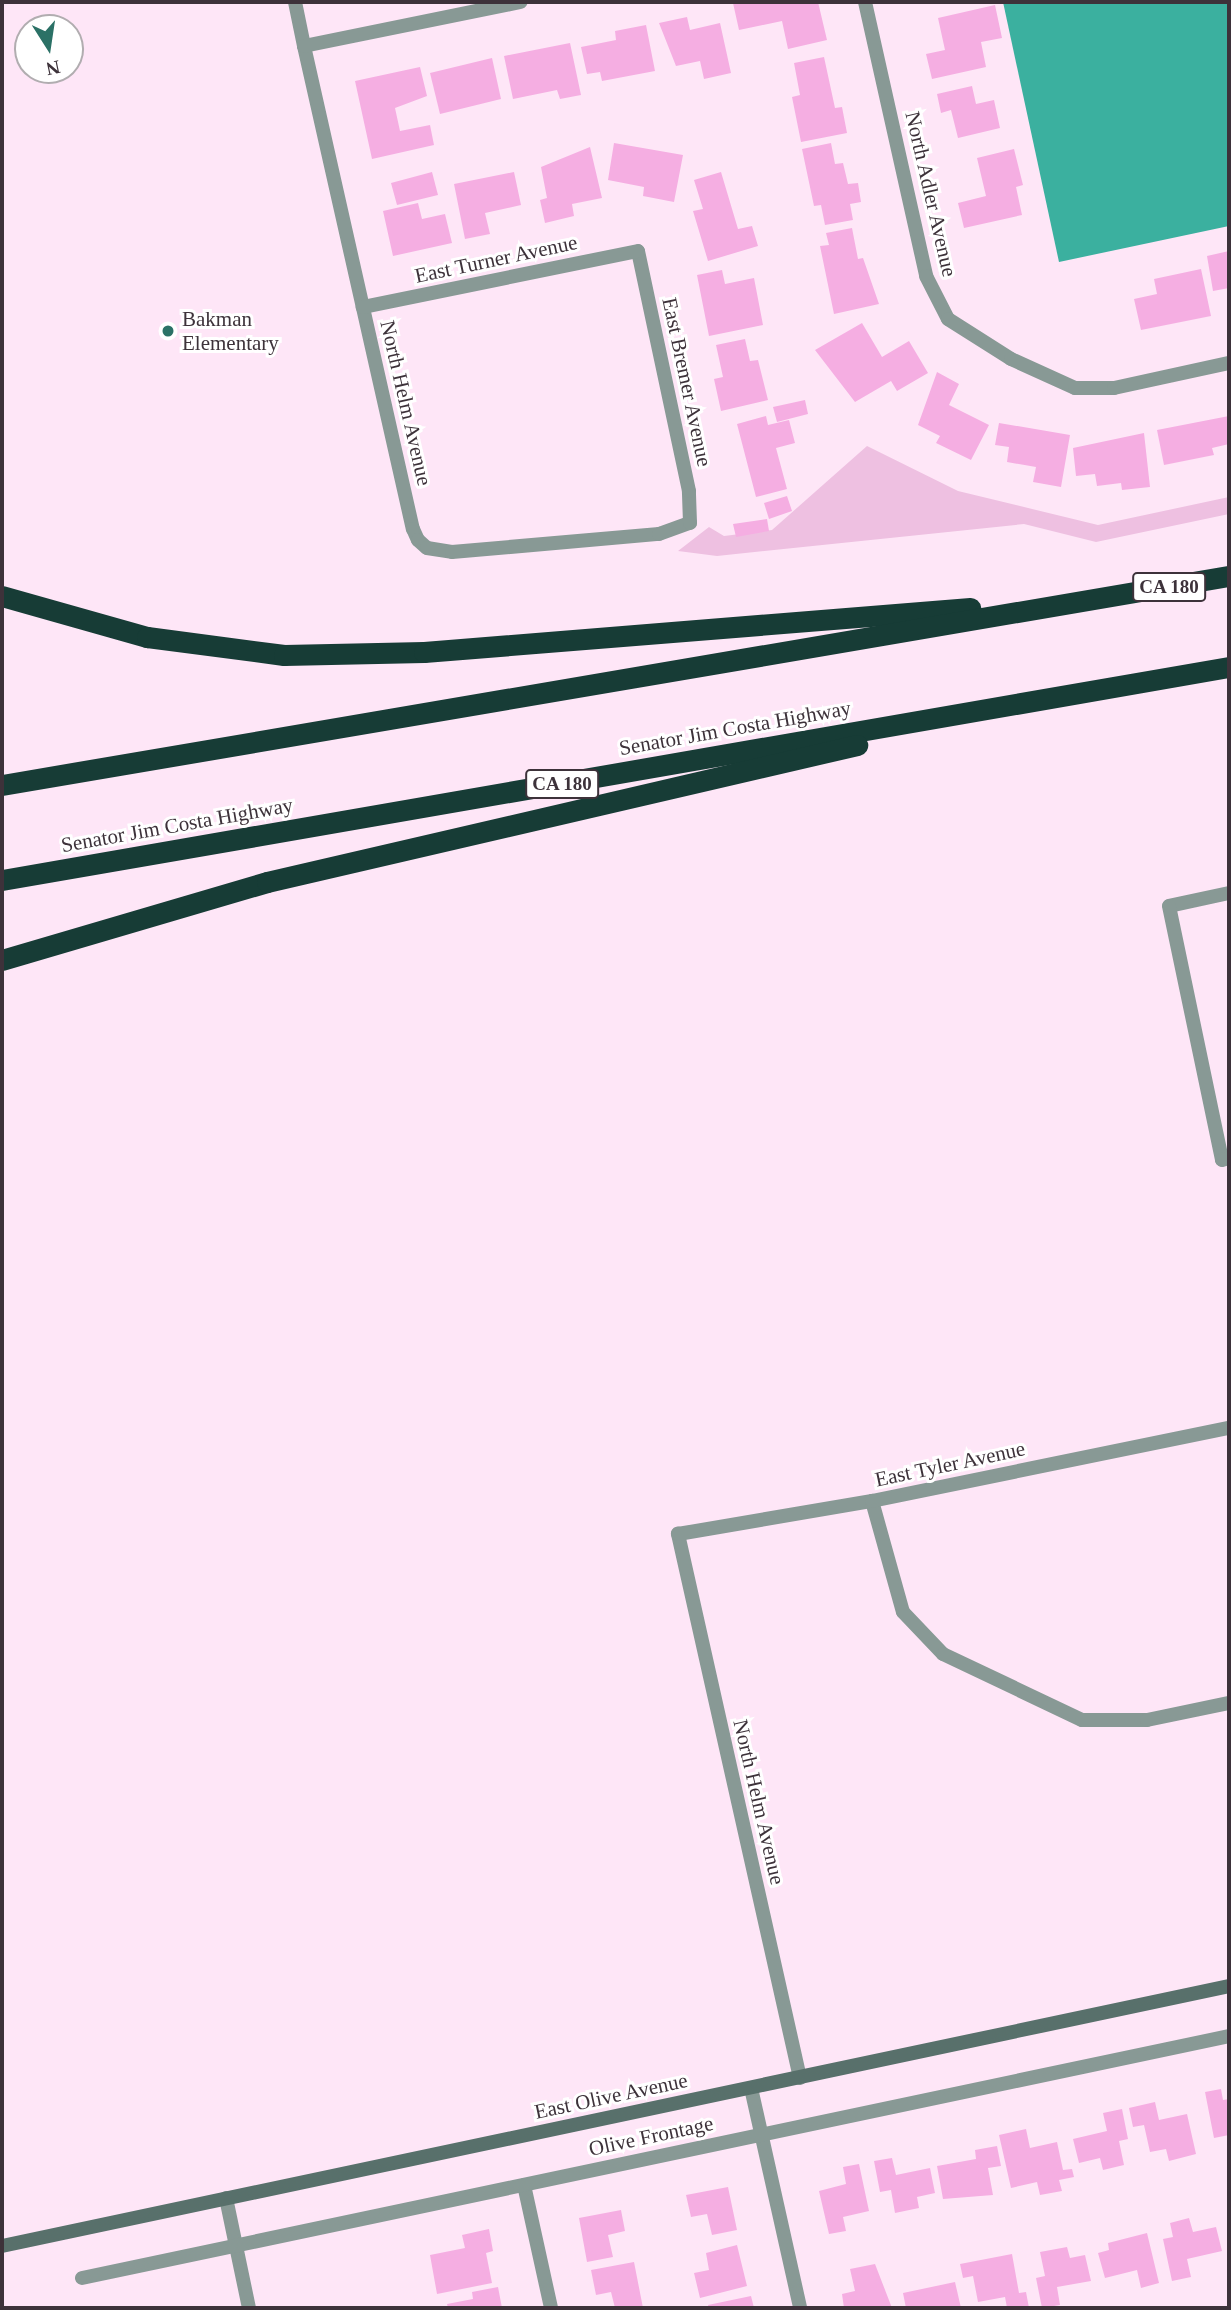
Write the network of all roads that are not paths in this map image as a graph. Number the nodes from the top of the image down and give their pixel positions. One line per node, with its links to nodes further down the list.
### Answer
1 (295, 2): 4 (street, North Helm Avenue)
2 (521, 2): 4 (street)
3 (865, 2): 7 (street, North Adler Avenue)
4 (304, 46): 6 (street, North Helm Avenue)
5 (638, 251): 6 (street, East Turner Avenue); 8 (street, East Bremer Avenue)
6 (363, 307): 8 (street, North Helm Avenue)
7 (1229, 363)
8 (690, 523)
9 (1229, 576): 11 (highway, CA 180)
10 (2, 596): 11 (highway)
11 (1108, 597): 14 (highway, CA 180)
12 (1229, 667): 13 (highway, Senator Jim Costa Highway / CA 180)
13 (1122, 685): 15 (highway, Senator Jim Costa Highway / CA 180); 17 (highway)
14 (2, 785)
15 (2, 880)
16 (1229, 893): 18 (street)
17 (2, 960)
18 (1226, 1159)
19 (1229, 1427): 20 (street, East Tyler Avenue)
20 (872, 1501): 21 (street, East Tyler Avenue); 22 (street)
21 (678, 1535): 25 (street, North Helm Avenue)
22 (1229, 1703)
23 (1229, 1986): 25 (main road, East Olive Avenue)
24 (1229, 2036): 27 (street, Olive Frontage)
25 (800, 2078): 26 (main road, East Olive Avenue)
26 (751, 2088): 27 (street); 29 (main road, East Olive Avenue)
27 (762, 2134): 28 (street, Olive Frontage); 35 (street)
28 (524, 2185): 31 (street, Olive Frontage); 34 (street)
29 (226, 2198): 30 (main road, East Olive Avenue); 31 (street)
30 (2, 2246)
31 (235, 2246): 32 (street, Olive Frontage); 33 (street)
32 (82, 2278)
33 (249, 2308)
34 (551, 2308)
35 (800, 2308)

